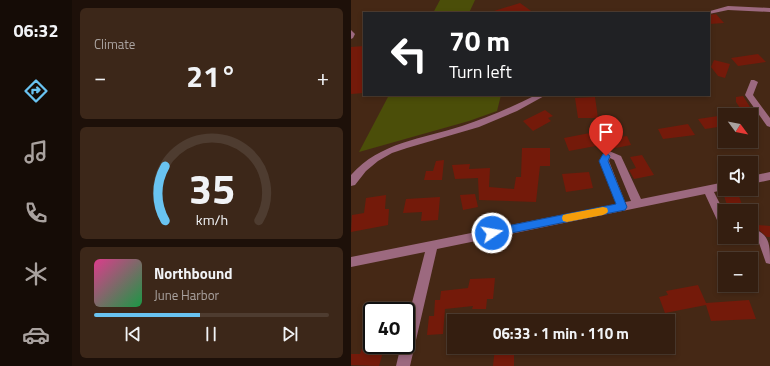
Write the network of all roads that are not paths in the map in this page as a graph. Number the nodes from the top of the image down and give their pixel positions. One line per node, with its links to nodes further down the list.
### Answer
1 (721, 0): 2 (street)
2 (728, 8): 3 (street); 4 (street)
3 (770, 10)
4 (710, 12)
5 (351, 32): 6 (street)
6 (351, 38)
7 (754, 82): 9 (street)
8 (540, 96): 12 (street)
9 (770, 124)
10 (770, 176): 11 (street)
11 (758, 179)
12 (351, 182)
13 (718, 187): 14 (street)
14 (708, 189): 15 (street); 17 (street)
15 (638, 204): 16 (street); 16 (street)
16 (622, 207): 19 (street)
17 (718, 211)
18 (758, 236): 20 (street)
19 (432, 245): 21 (street); 22 (street)
20 (770, 259)
21 (351, 262)
22 (403, 366)

